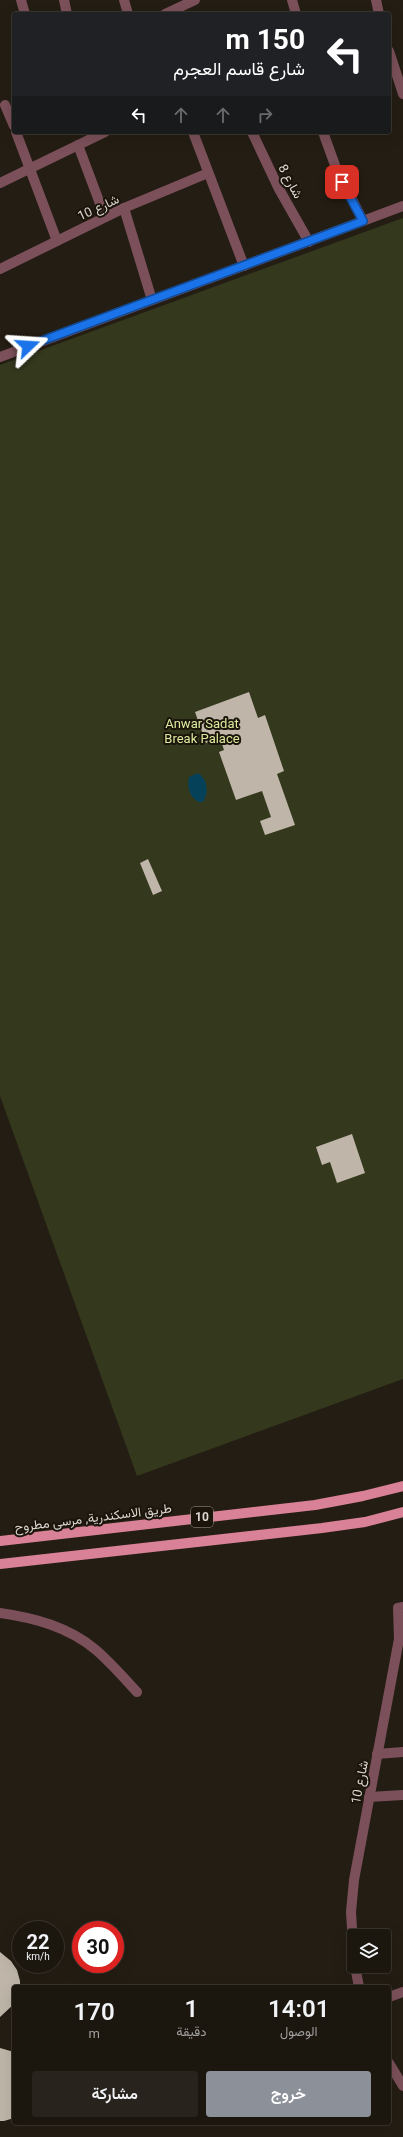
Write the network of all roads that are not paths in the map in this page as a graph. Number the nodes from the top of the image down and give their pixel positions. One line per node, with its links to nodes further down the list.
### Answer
1 (21, 0): 7 (street)
2 (64, 0): 8 (street)
3 (124, 0): 9 (street)
4 (195, 0): 10 (street)
5 (292, 0): 11 (street)
6 (376, 0): 12 (street)
7 (24, 12)
8 (67, 12)
9 (127, 12)
10 (169, 12)
11 (295, 12)
12 (379, 12)
13 (391, 57): 14 (street)
14 (403, 94)
15 (6, 104): 16 (street)
16 (12, 120)
17 (17, 134): 23 (street)
18 (101, 134): 22 (street)
19 (193, 134): 24 (street)
20 (253, 134): 31 (street, شارع 8)
21 (324, 134): 29 (street)
22 (78, 145): 23 (street); 28 (street)
23 (31, 168): 25 (street); 30 (street)
24 (208, 172): 27 (street, شارع 10); 32 (street)
25 (0, 183)
26 (403, 206): 29 (street)
27 (124, 208): 28 (street, شارع 10); 34 (street)
28 (105, 217): 30 (street, شارع 10)
29 (363, 221): 31 (street)
30 (57, 240): 33 (street, شارع 10)
31 (309, 242): 32 (street)
32 (244, 266): 34 (street)
33 (0, 269)
34 (152, 300): 35 (street)
35 (0, 357)
36 (403, 1486): 38 (main road, طريق الاسكندرية, مرسى مطروح / 10)
37 (403, 1512): 39 (main road, 10)
38 (0, 1541)
39 (0, 1564)
40 (400, 1607): 44 (street, شارع 10)
41 (0, 1613): 42 (street)
42 (137, 1692)
43 (403, 1752): 44 (street)
44 (377, 1754): 46 (street, شارع 10)
45 (403, 1796): 46 (street)
46 (369, 1797): 47 (street, شارع 10)
47 (352, 1929)
48 (356, 1973): 49 (street)
49 (359, 1985)
50 (403, 1992): 51 (street)
51 (391, 1996)
52 (391, 2066): 53 (street)
53 (403, 2086)

